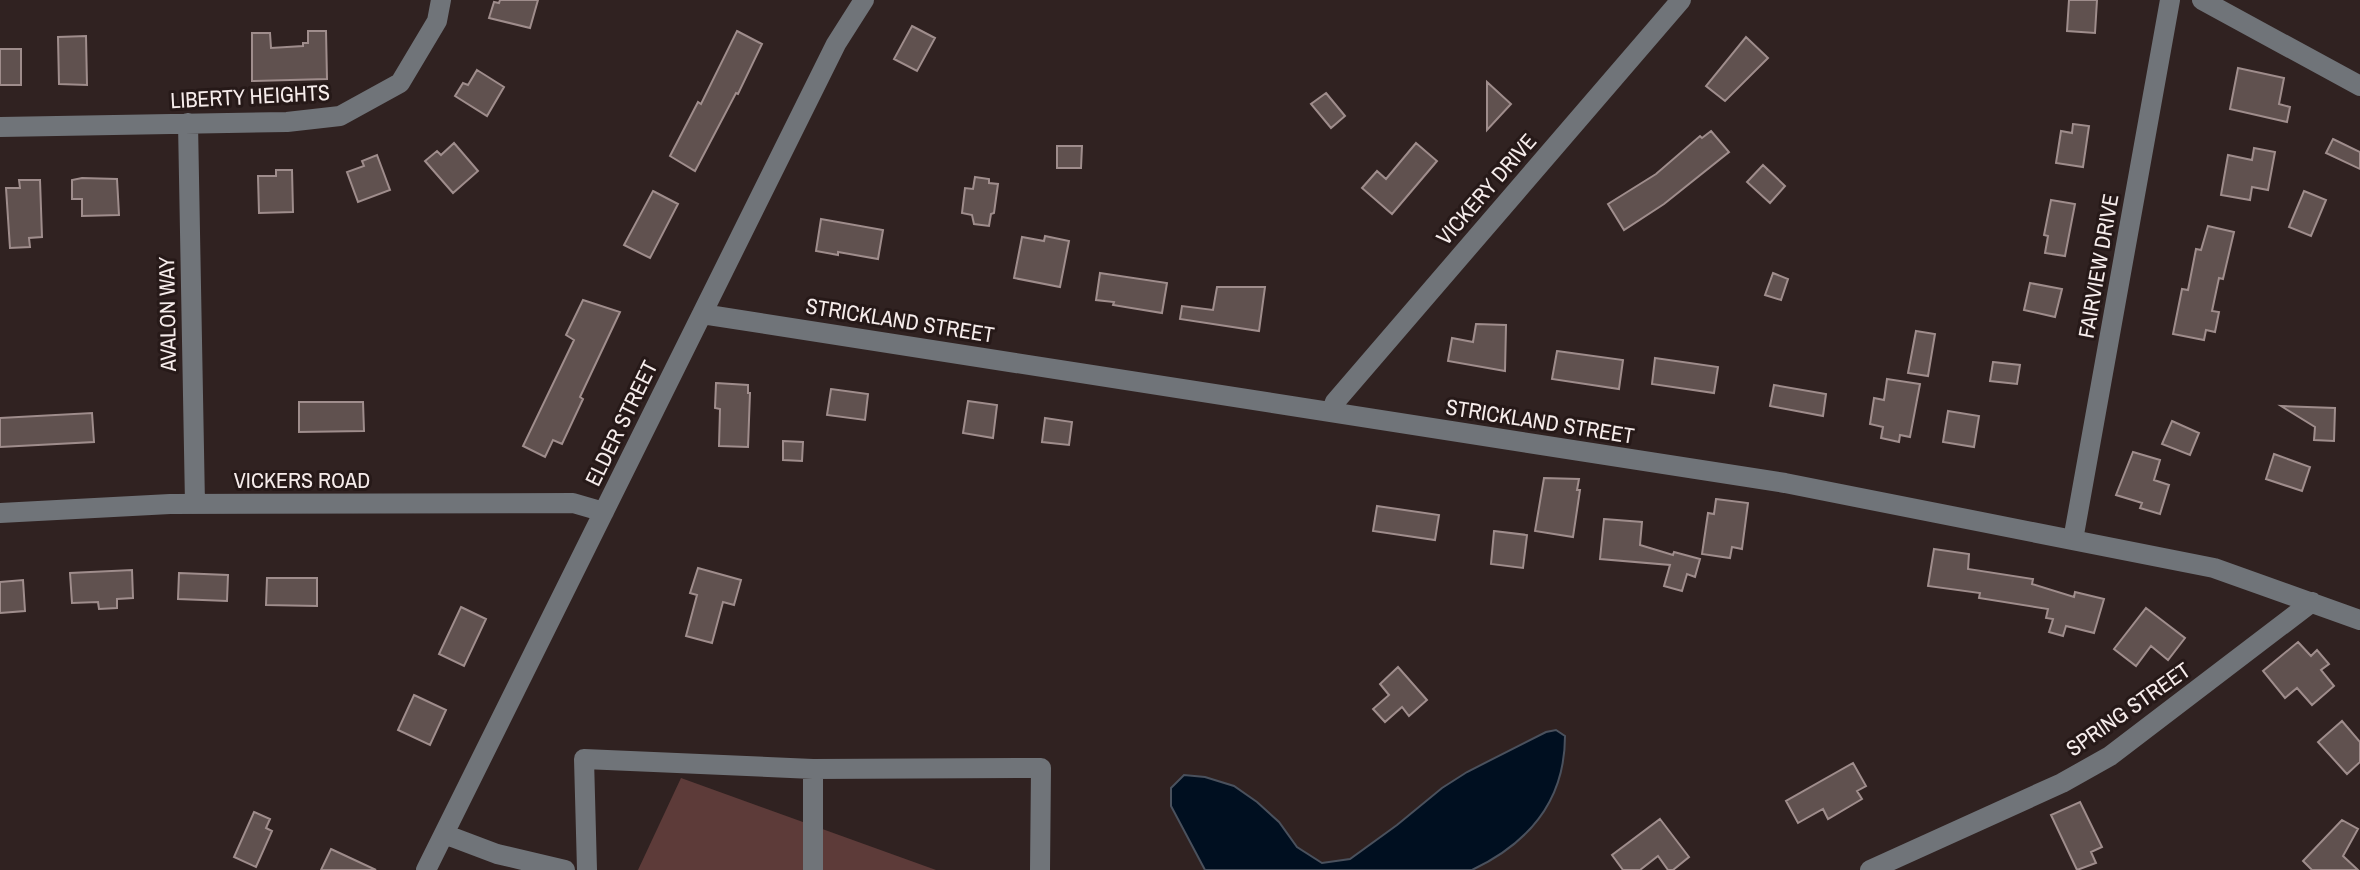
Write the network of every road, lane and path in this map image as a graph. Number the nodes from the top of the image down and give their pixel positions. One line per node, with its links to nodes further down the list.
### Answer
1 (441, 0): 7 (street, LIBERTY HEIGHTS)
2 (864, 0): 9 (street, ELDER STREET)
3 (1681, 0): 10 (street, VICKERY DRIVE)
4 (2170, 0): 14 (street, FAIRVIEW DRIVE)
5 (2202, 0): 6 (street)
6 (2360, 86)
7 (188, 123): 8 (street, LIBERTY HEIGHTS); 11 (street, AVALON WAY)
8 (0, 127)
9 (702, 314): 10 (street, STRICKLAND STREET); 12 (street, ELDER STREET)
10 (1331, 412): 14 (street, STRICKLAND STREET)
11 (195, 504): 12 (street, VICKERS ROAD); 13 (street, VICKERS ROAD)
12 (604, 512): 18 (street, ELDER STREET)
13 (0, 513)
14 (2073, 540): 15 (street, STRICKLAND STREET)
15 (2312, 602): 16 (street, STRICKLAND STREET); 24 (street, SPRING STREET)
16 (2360, 620)
17 (813, 769): 21 (street); 22 (street); 23 (street)
18 (444, 834): 19 (street, ELDER STREET); 20 (street)
19 (426, 870)
20 (565, 870)
21 (587, 870)
22 (813, 870)
23 (1040, 870)
24 (1870, 870)

